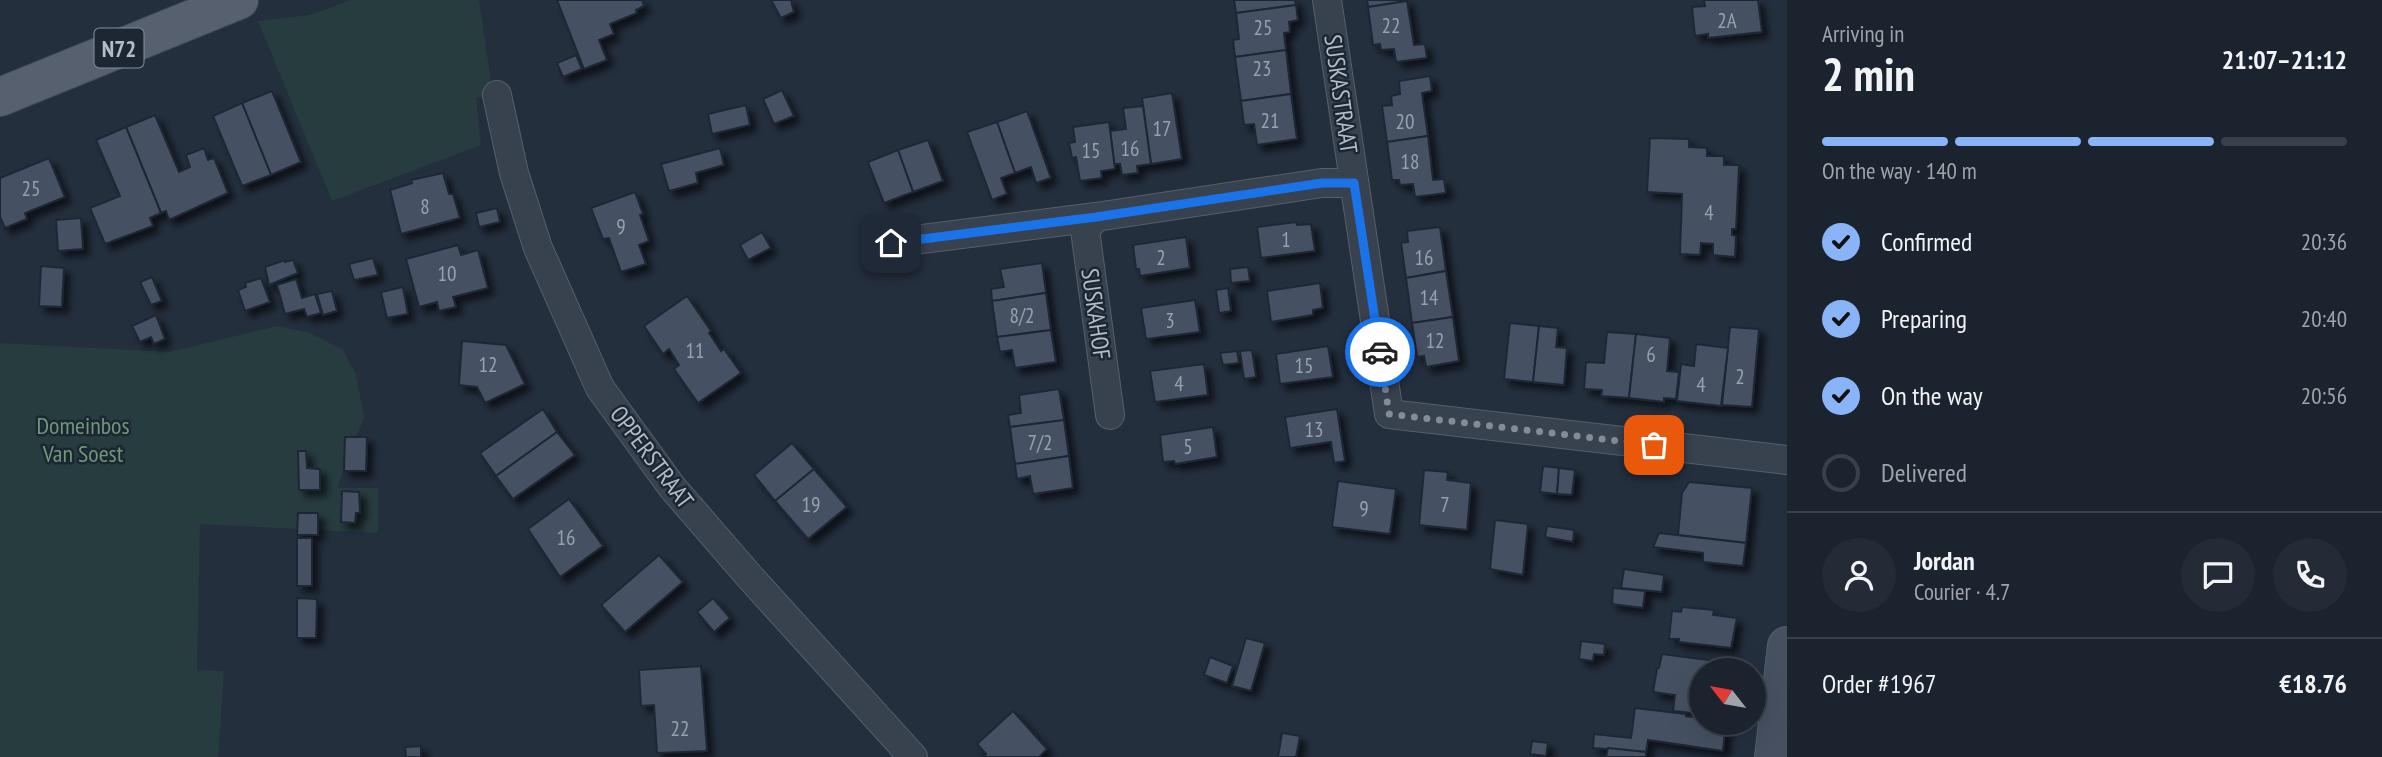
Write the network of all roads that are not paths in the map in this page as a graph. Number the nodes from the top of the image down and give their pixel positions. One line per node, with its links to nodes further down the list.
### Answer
1 (239, 0): 4 (main road, N72)
2 (1327, 0): 5 (street, SUSKASTRAAT)
3 (497, 95): 11 (street, OPPERSTRAAT)
4 (0, 97)
5 (1354, 183): 6 (street); 9 (street, SUSKASTRAAT)
6 (1096, 217): 7 (street); 8 (street, SUSKAHOF)
7 (891, 243)
8 (1110, 415)
9 (1787, 460)
10 (1787, 646): 12 (street)
11 (913, 757)
12 (1774, 757)

